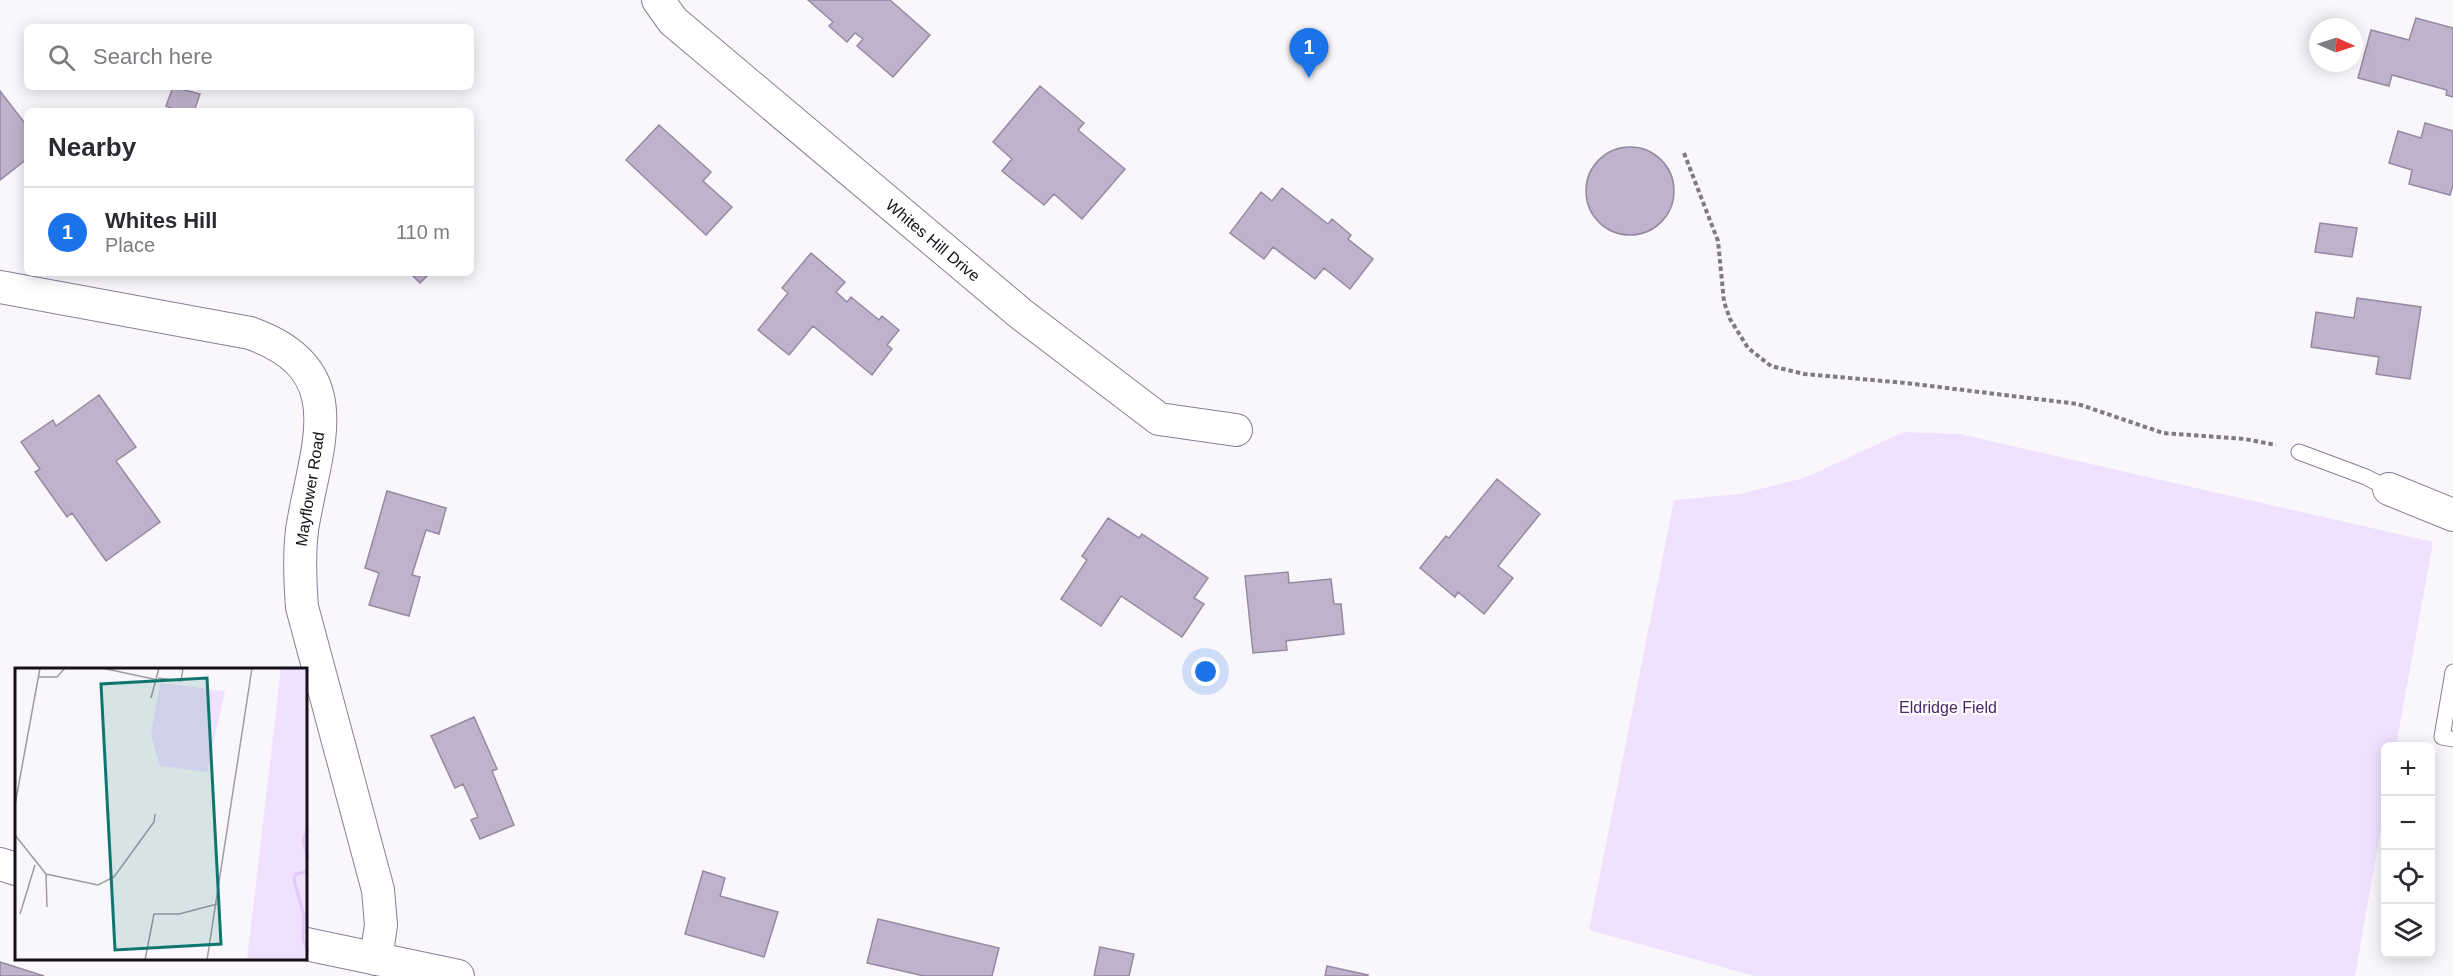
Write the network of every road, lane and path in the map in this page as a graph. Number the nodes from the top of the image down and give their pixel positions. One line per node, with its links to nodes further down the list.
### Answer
1 (658, 0): 4 (street, Whites Hill Drive)
2 (1684, 153): 5 (path)
3 (0, 287): 13 (street, Mayflower Road)
4 (1236, 430)
5 (2299, 452): 6 (lane)
6 (2389, 489): 7 (street)
7 (2453, 515)
8 (2453, 672): 9 (lane)
9 (2453, 739)
10 (0, 864): 11 (street)
11 (15, 869)
12 (308, 944): 13 (street)
13 (376, 959): 14 (street)
14 (458, 976)

